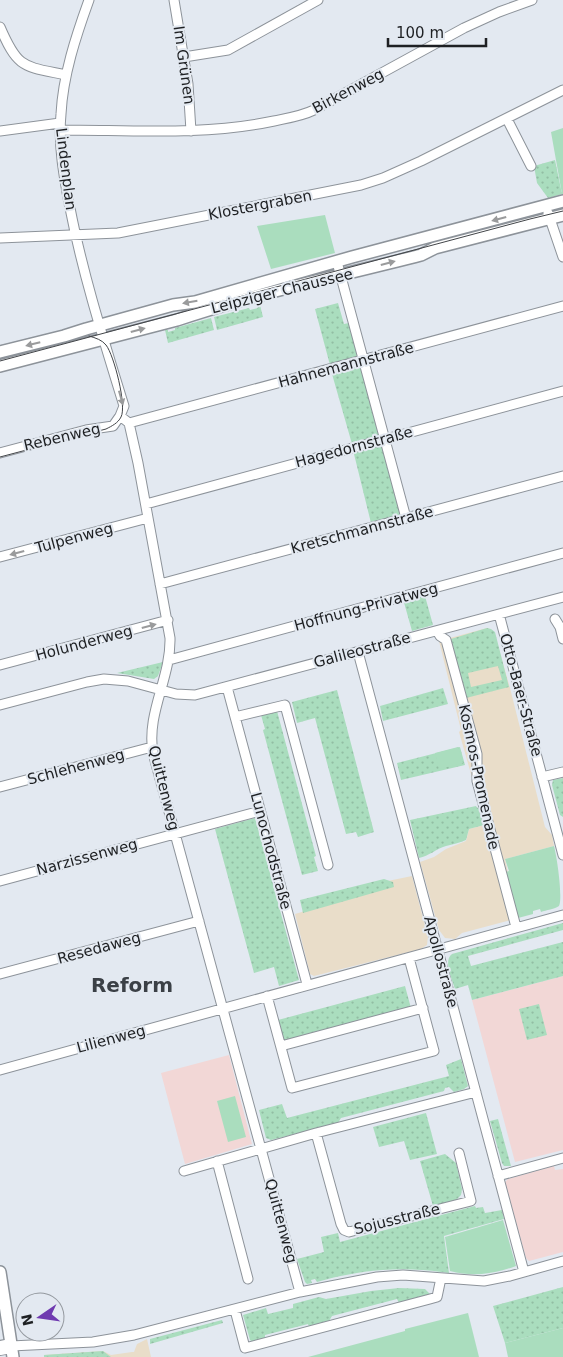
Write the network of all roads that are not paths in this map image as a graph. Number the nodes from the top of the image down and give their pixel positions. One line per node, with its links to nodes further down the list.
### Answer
1 (90, 0): 7 (street, Lindenplan)
2 (174, 0): 6 (street, Im Grünen)
3 (318, 0): 6 (street)
4 (532, 0): 12 (street, Birkenweg)
5 (0, 26): 7 (street)
6 (184, 57): 12 (street, Im Grünen)
7 (66, 75): 10 (street, Lindenplan)
8 (563, 90): 9 (street, Klostergraben)
9 (507, 119): 13 (street); 18 (street, Klostergraben)
10 (60, 126): 11 (street, Birkenweg); 12 (street, Birkenweg); 18 (street, Lindenplan)
11 (0, 131)
12 (191, 131)
13 (531, 166)
14 (563, 202): 15 (main road, Leipziger Chaussee)
15 (546, 206): 17 (street); 21 (main road, Leipziger Chaussee, one-way to 21)
16 (563, 215): 17 (main road, Leipziger Chaussee)
17 (550, 219): 20 (street); 22 (main road, Leipziger Chaussee, one-way to 17)
18 (76, 235): 19 (street, Klostergraben); 24 (street, Lindenplan)
19 (0, 238)
20 (563, 257)
21 (337, 262): 22 (street); 24 (main road, Leipziger Chaussee, one-way to 24)
22 (341, 276): 25 (main road, Leipziger Chaussee, one-way to 22); 27 (street)
23 (563, 306): 27 (street, Hahnemannstraße)
24 (99, 325): 25 (street, Lindenplan); 26 (main road, Leipziger Chaussee, one-way to 26)
25 (104, 339): 28 (main road, Leipziger Chaussee); 30 (street, one-way to 30)
26 (0, 352)
27 (364, 360): 31 (street, Hahnemannstraße); 32 (street)
28 (0, 366)
29 (563, 391): 32 (street, Hagedornstraße)
30 (120, 416): 31 (street); 33 (street, Rebenweg)
31 (128, 423): 35 (street, Quittenweg)
32 (384, 438): 35 (street, Hagedornstraße); 37 (street)
33 (0, 453)
34 (563, 476): 37 (street, Kretschmannstraße)
35 (146, 504): 36 (street, Quittenweg)
36 (148, 518): 39 (street, Tulpenweg, one-way to 39); 40 (street, Quittenweg)
37 (406, 518): 40 (street, Kretschmannstraße)
38 (563, 553): 48 (street, Hoffnung-Privatweg)
39 (0, 557)
40 (160, 584): 44 (street, Quittenweg)
41 (563, 597): 42 (street, Galileostraße)
42 (499, 614): 45 (street, Galileostraße); 56 (street, Otto-Baer-Straße)
43 (555, 619): 46 (street)
44 (168, 620): 48 (street, Quittenweg); 49 (street, Holunderweg, one-way to 44)
45 (437, 632): 47 (street, Galileostraße); 66 (street, Kosmos-Promenade)
46 (563, 639)
47 (358, 652): 50 (street, Galileostraße); 67 (street, Apollostraße)
48 (169, 660): 51 (street, Quittenweg)
49 (0, 665)
50 (227, 686): 51 (street, Galileostraße); 53 (street, Lunochodstraße)
51 (161, 690): 52 (street); 54 (street, Quittenweg)
52 (0, 706)
53 (235, 717): 58 (street, Lunochodstraße); 62 (street)
54 (152, 747): 57 (street, Schlehenweg); 60 (street, Quittenweg)
55 (563, 772): 56 (street, Otto-Baer-Straße)
56 (542, 777): 59 (street, Otto-Baer-Straße)
57 (0, 787)
58 (260, 811): 60 (street, Narzissenweg); 70 (street, Lunochodstraße)
59 (560, 828): 61 (street, Otto-Baer-Straße)
60 (175, 834): 63 (street, Narzissenweg); 65 (street, Quittenweg)
61 (563, 855)
62 (328, 864)
63 (0, 881)
64 (563, 915): 66 (street, Lilienweg)
65 (199, 921): 69 (street, Resedaweg); 73 (street, Quittenweg)
66 (516, 927): 67 (street, Lilienweg)
67 (438, 950): 68 (street, Lilienweg); 76 (street, Apollostraße)
68 (409, 958): 70 (street, Lilienweg); 72 (street)
69 (0, 974)
70 (307, 984): 71 (street, Lilienweg)
71 (267, 996): 73 (street, Lilienweg); 74 (street)
72 (423, 1008): 74 (street); 74 (street)
73 (223, 1009): 75 (street, Lilienweg); 78 (street, Quittenweg)
74 (281, 1046)
75 (0, 1070)
76 (476, 1092): 77 (street); 83 (street, Apollostraße)
77 (316, 1133): 78 (street); 79 (street, Sojusstraße)
78 (261, 1149): 81 (street); 89 (street, Quittenweg)
79 (459, 1153)
80 (563, 1158): 83 (street)
81 (217, 1161): 82 (street); 88 (street)
82 (184, 1171)
83 (498, 1176): 86 (street, Apollostraße)
84 (563, 1262): 86 (street)
85 (0, 1272): 91 (main road)
86 (524, 1272): 87 (street)
87 (441, 1278): 89 (street); 90 (street)
88 (248, 1279)
89 (300, 1292): 90 (street)
90 (235, 1310): 91 (street)
91 (8, 1350)

